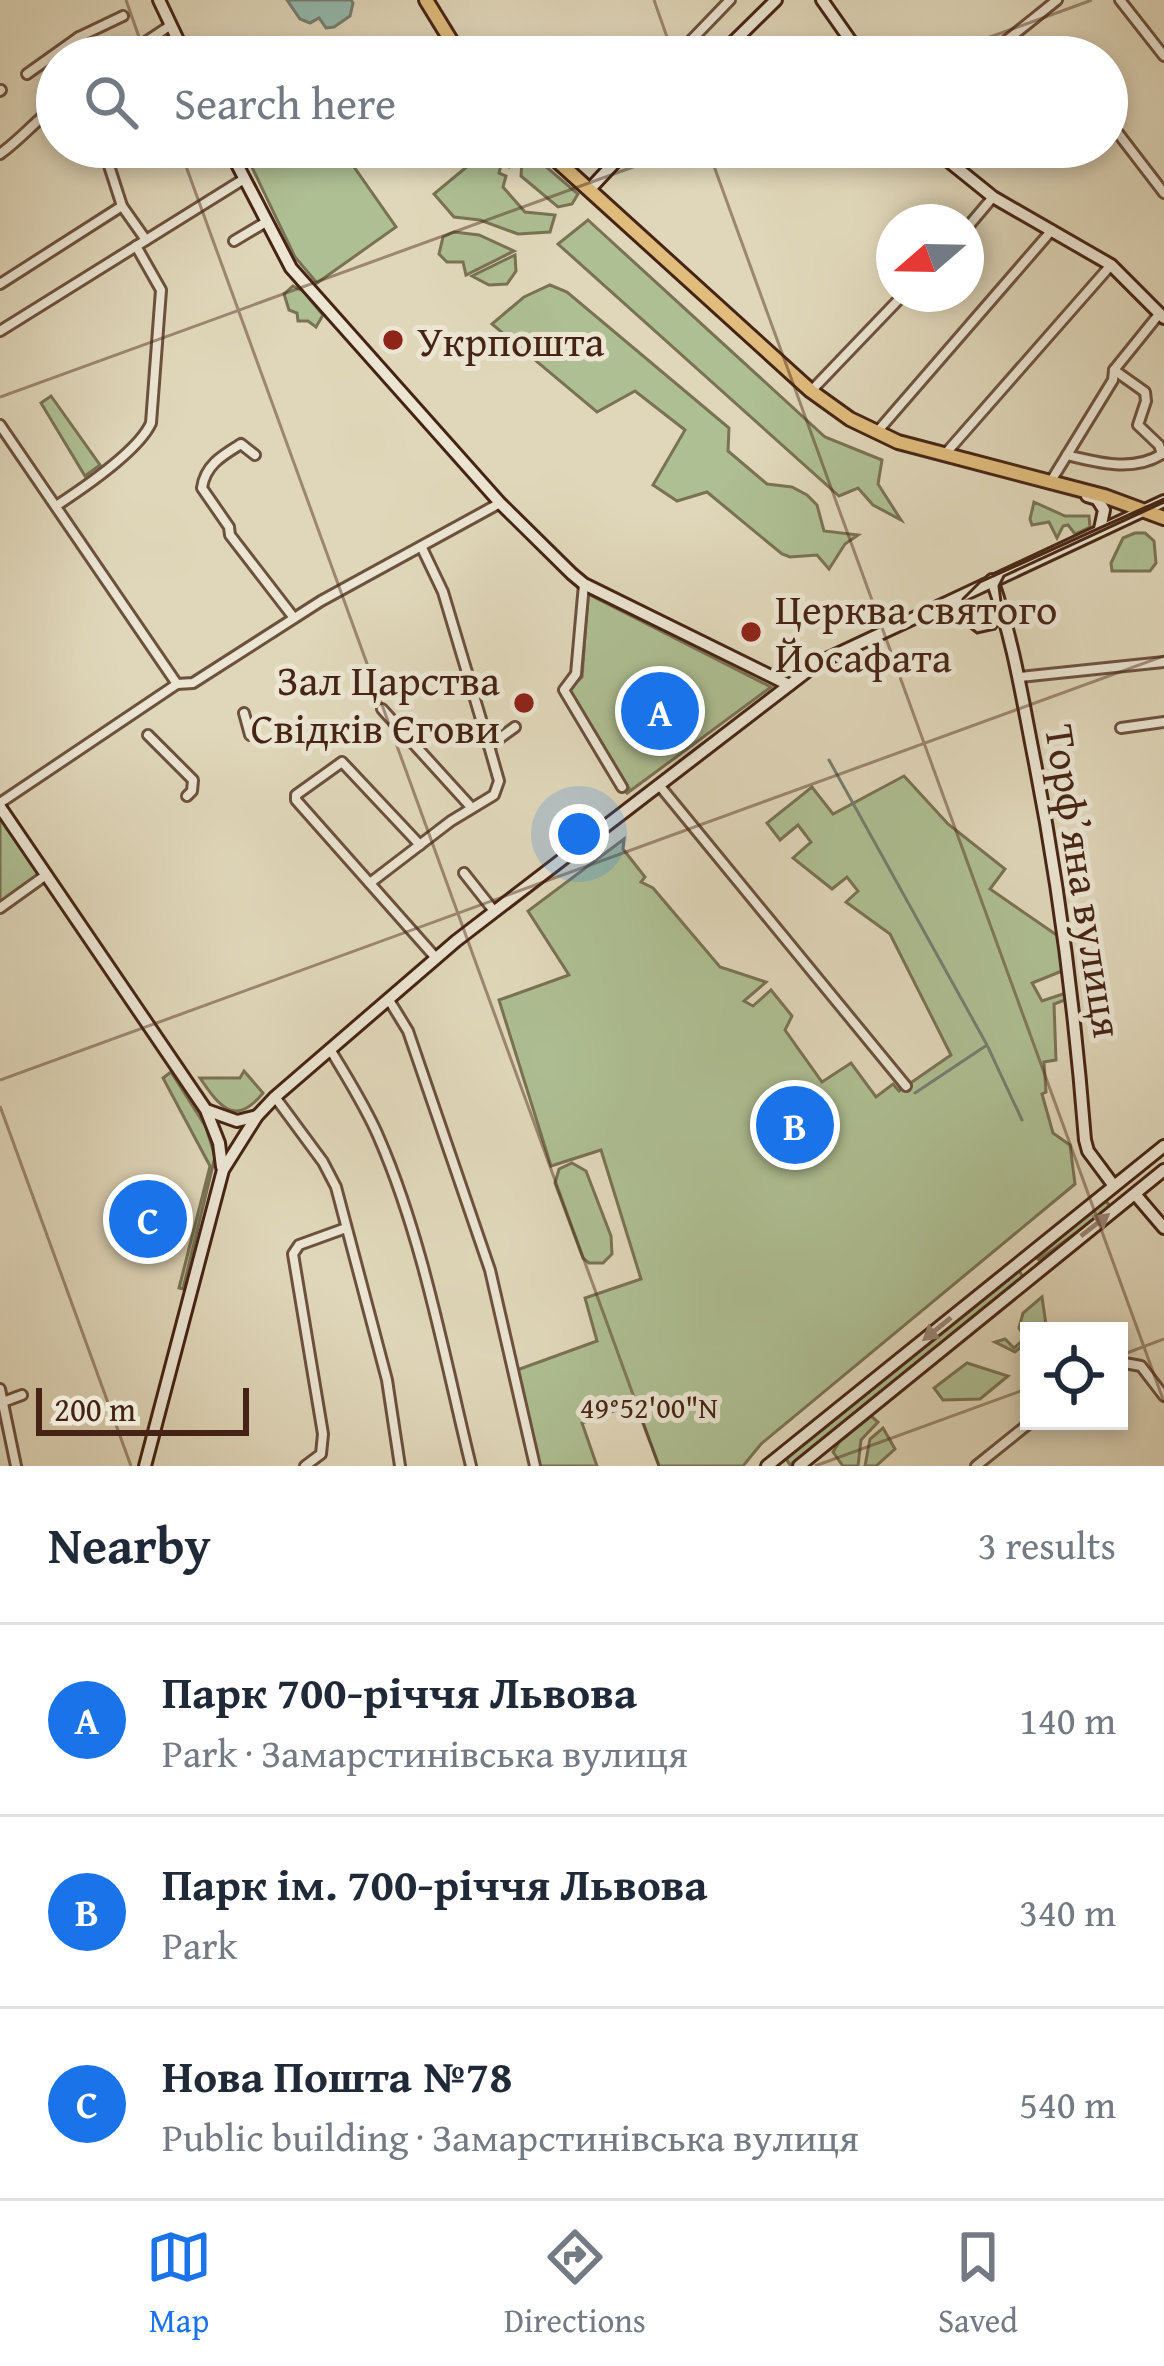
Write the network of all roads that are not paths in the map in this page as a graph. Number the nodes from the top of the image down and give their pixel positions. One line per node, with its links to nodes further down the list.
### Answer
1 (159, 0): 9 (main road)
2 (426, 0): 13 (main road)
3 (730, 0): 14 (street)
4 (776, 0): 15 (main road)
5 (823, 0): 16 (main road)
6 (1057, 0): 17 (street)
7 (1120, 0): 18 (street)
8 (123, 16): 10 (street)
9 (171, 26): 11 (street); 12 (main road)
10 (82, 36)
11 (156, 36)
12 (176, 36)
13 (448, 36)
14 (695, 36)
15 (739, 36)
16 (848, 36)
17 (1012, 36)
18 (1164, 56)
19 (36, 68): 20 (street)
20 (28, 74)
21 (36, 120): 23 (street)
22 (1128, 146): 31 (street)
23 (0, 154)
24 (110, 168): 33 (street)
25 (238, 168): 29 (main road)
26 (565, 168): 30 (main road)
27 (609, 168): 30 (main road)
28 (957, 168): 32 (main road)
29 (244, 179): 35 (main road); 38 (street)
30 (589, 190): 45 (main road)
31 (1164, 194)
32 (993, 197): 34 (street); 36 (main road)
33 (122, 206): 38 (street); 40 (street)
34 (984, 208)
35 (266, 222): 37 (street); 54 (main road)
36 (1053, 229): 39 (main road); 47 (street)
37 (233, 241)
38 (141, 243): 43 (street); 55 (street)
39 (1111, 265): 42 (main road); 50 (street)
40 (0, 284)
41 (888, 312): 45 (street)
42 (1162, 315): 44 (street)
43 (0, 331)
44 (1114, 370): 48 (street); 48 (street)
45 (811, 391): 47 (main road)
46 (0, 425): 55 (street)
47 (876, 433): 50 (main road)
48 (1067, 454): 52 (street)
49 (255, 455): 62 (street)
50 (945, 455): 51 (main road)
51 (1033, 477): 52 (main road); 58 (main road)
52 (1051, 481): 56 (main road)
53 (1164, 501): 56 (main road)
54 (500, 503): 59 (street); 61 (main road)
55 (56, 506): 65 (street)
56 (1144, 509): 57 (main road); 58 (main road)
57 (1164, 518)
58 (1100, 529): 60 (main road)
59 (422, 548): 62 (street); 74 (street)
60 (992, 580): 64 (main road, Торфʼяна вулиця); 66 (main road)
61 (584, 584): 66 (main road); 76 (street)
62 (294, 618): 65 (street)
63 (1164, 662): 64 (street)
64 (1020, 677): 98 (main road, Торфʼяна вулиця)
65 (177, 684): 78 (street)
66 (789, 685): 75 (main road)
67 (382, 709): 79 (street)
68 (244, 712): 73 (street)
69 (1164, 722): 71 (street)
70 (514, 727): 74 (street)
71 (1121, 728)
72 (148, 735): 77 (street)
73 (250, 735)
74 (489, 746): 79 (street)
75 (658, 784): 85 (main road); 91 (street)
76 (622, 787)
77 (187, 796)
78 (0, 805): 82 (main road)
79 (471, 807): 80 (street)
80 (419, 845): 83 (street); 83 (street)
81 (464, 873): 85 (street)
82 (46, 875): 84 (street); 88 (main road)
83 (370, 883): 86 (street)
84 (0, 908)
85 (494, 911): 86 (main road)
86 (436, 958): 87 (main road)
87 (388, 998): 89 (main road); 115 (street)
88 (150, 1028): 90 (main road); 93 (main road)
89 (329, 1048): 92 (main road); 114 (street)
90 (168, 1058)
91 (906, 1086)
92 (275, 1097): 94 (main road); 100 (street)
93 (206, 1110): 94 (main road); 96 (main road)
94 (257, 1116): 96 (main road)
95 (1164, 1146): 98 (main road)
96 (223, 1170): 111 (main road)
97 (1164, 1170): 99 (main road)
98 (1114, 1186): 102 (main road)
99 (1135, 1194): 101 (main road); 103 (main road, one-way to 99)
100 (346, 1228): 112 (street); 113 (street)
101 (1164, 1228)
102 (1033, 1253): 103 (main road); 116 (main road, one-way to 116)
103 (1042, 1268): 117 (main road)
104 (1128, 1364): 107 (street)
105 (0, 1390): 108 (street)
106 (22, 1395): 108 (street)
107 (1164, 1396)
108 (3, 1402): 110 (street)
109 (1021, 1430): 118 (street)
110 (16, 1466)
111 (145, 1466)
112 (305, 1466)
113 (400, 1466)
114 (470, 1466)
115 (535, 1466)
116 (766, 1466)
117 (799, 1466)
118 (976, 1466)

